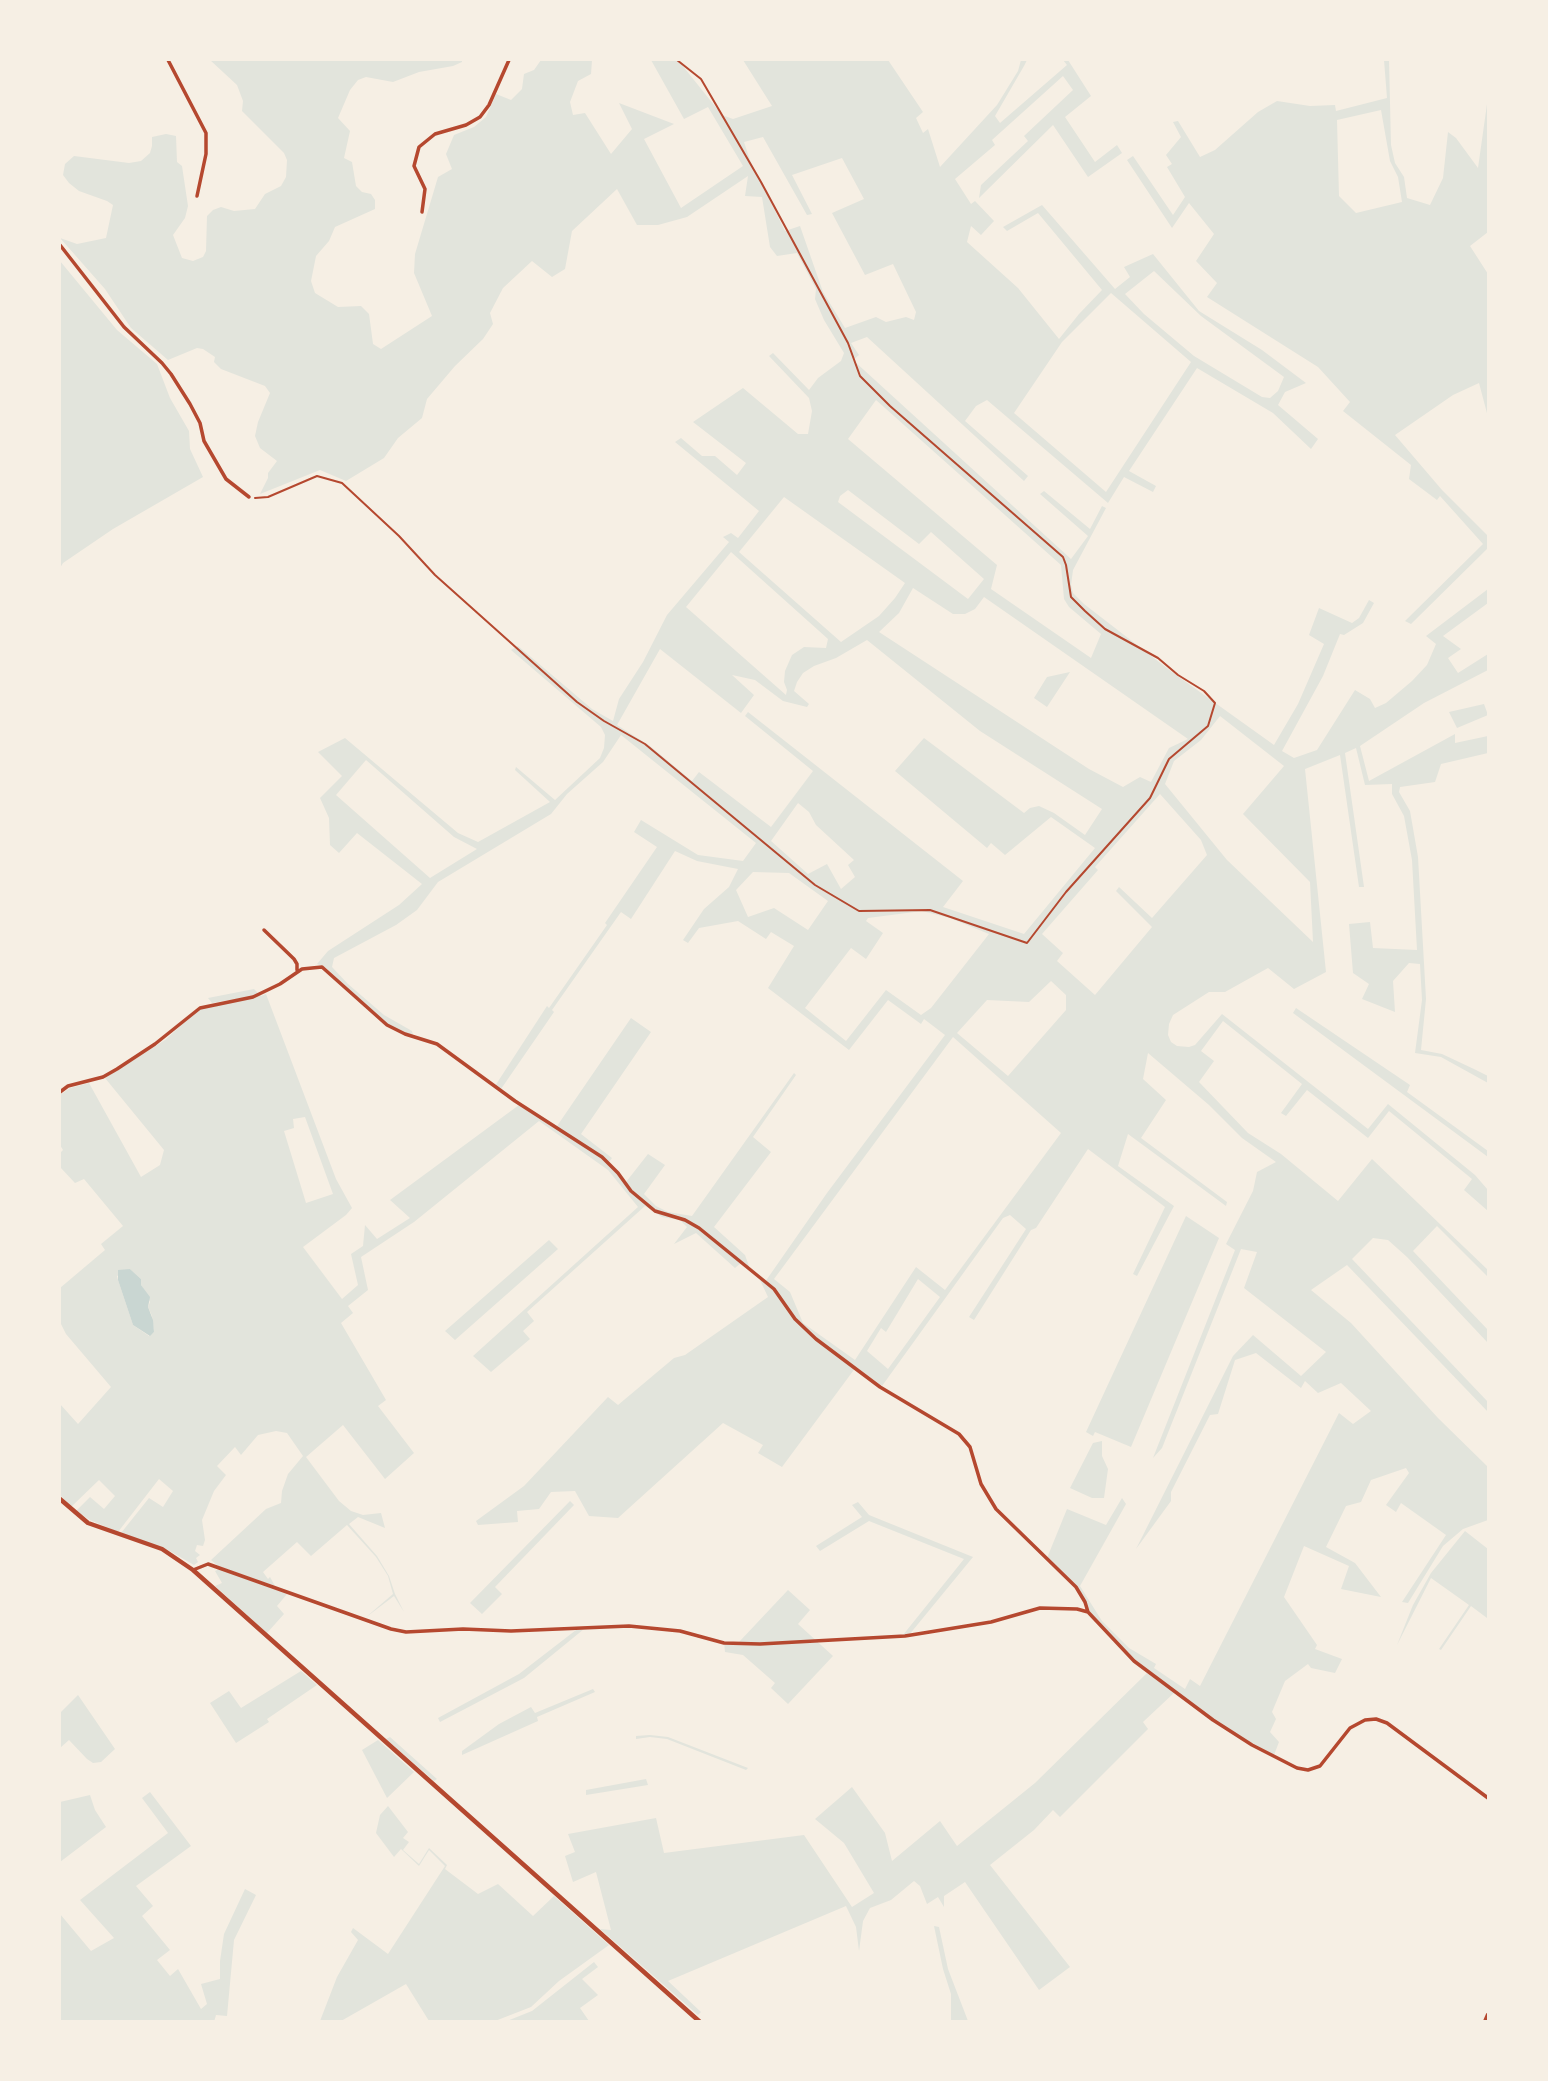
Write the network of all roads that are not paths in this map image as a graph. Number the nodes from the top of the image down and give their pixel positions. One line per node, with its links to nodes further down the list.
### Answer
1 (167, 60): 3 (street)
2 (509, 60): 4 (street)
3 (197, 196)
4 (422, 212)
5 (60, 246): 6 (street)
6 (249, 497)
7 (264, 930): 8 (street)
8 (296, 973): 9 (street); 12 (street)
9 (60, 1092)
10 (60, 1499): 11 (main road)
11 (193, 1570): 12 (street); 15 (main road)
12 (1088, 1612): 13 (street)
13 (1489, 1798)
14 (1489, 2015): 16 (main road)
15 (699, 2021)
16 (1485, 2021)

